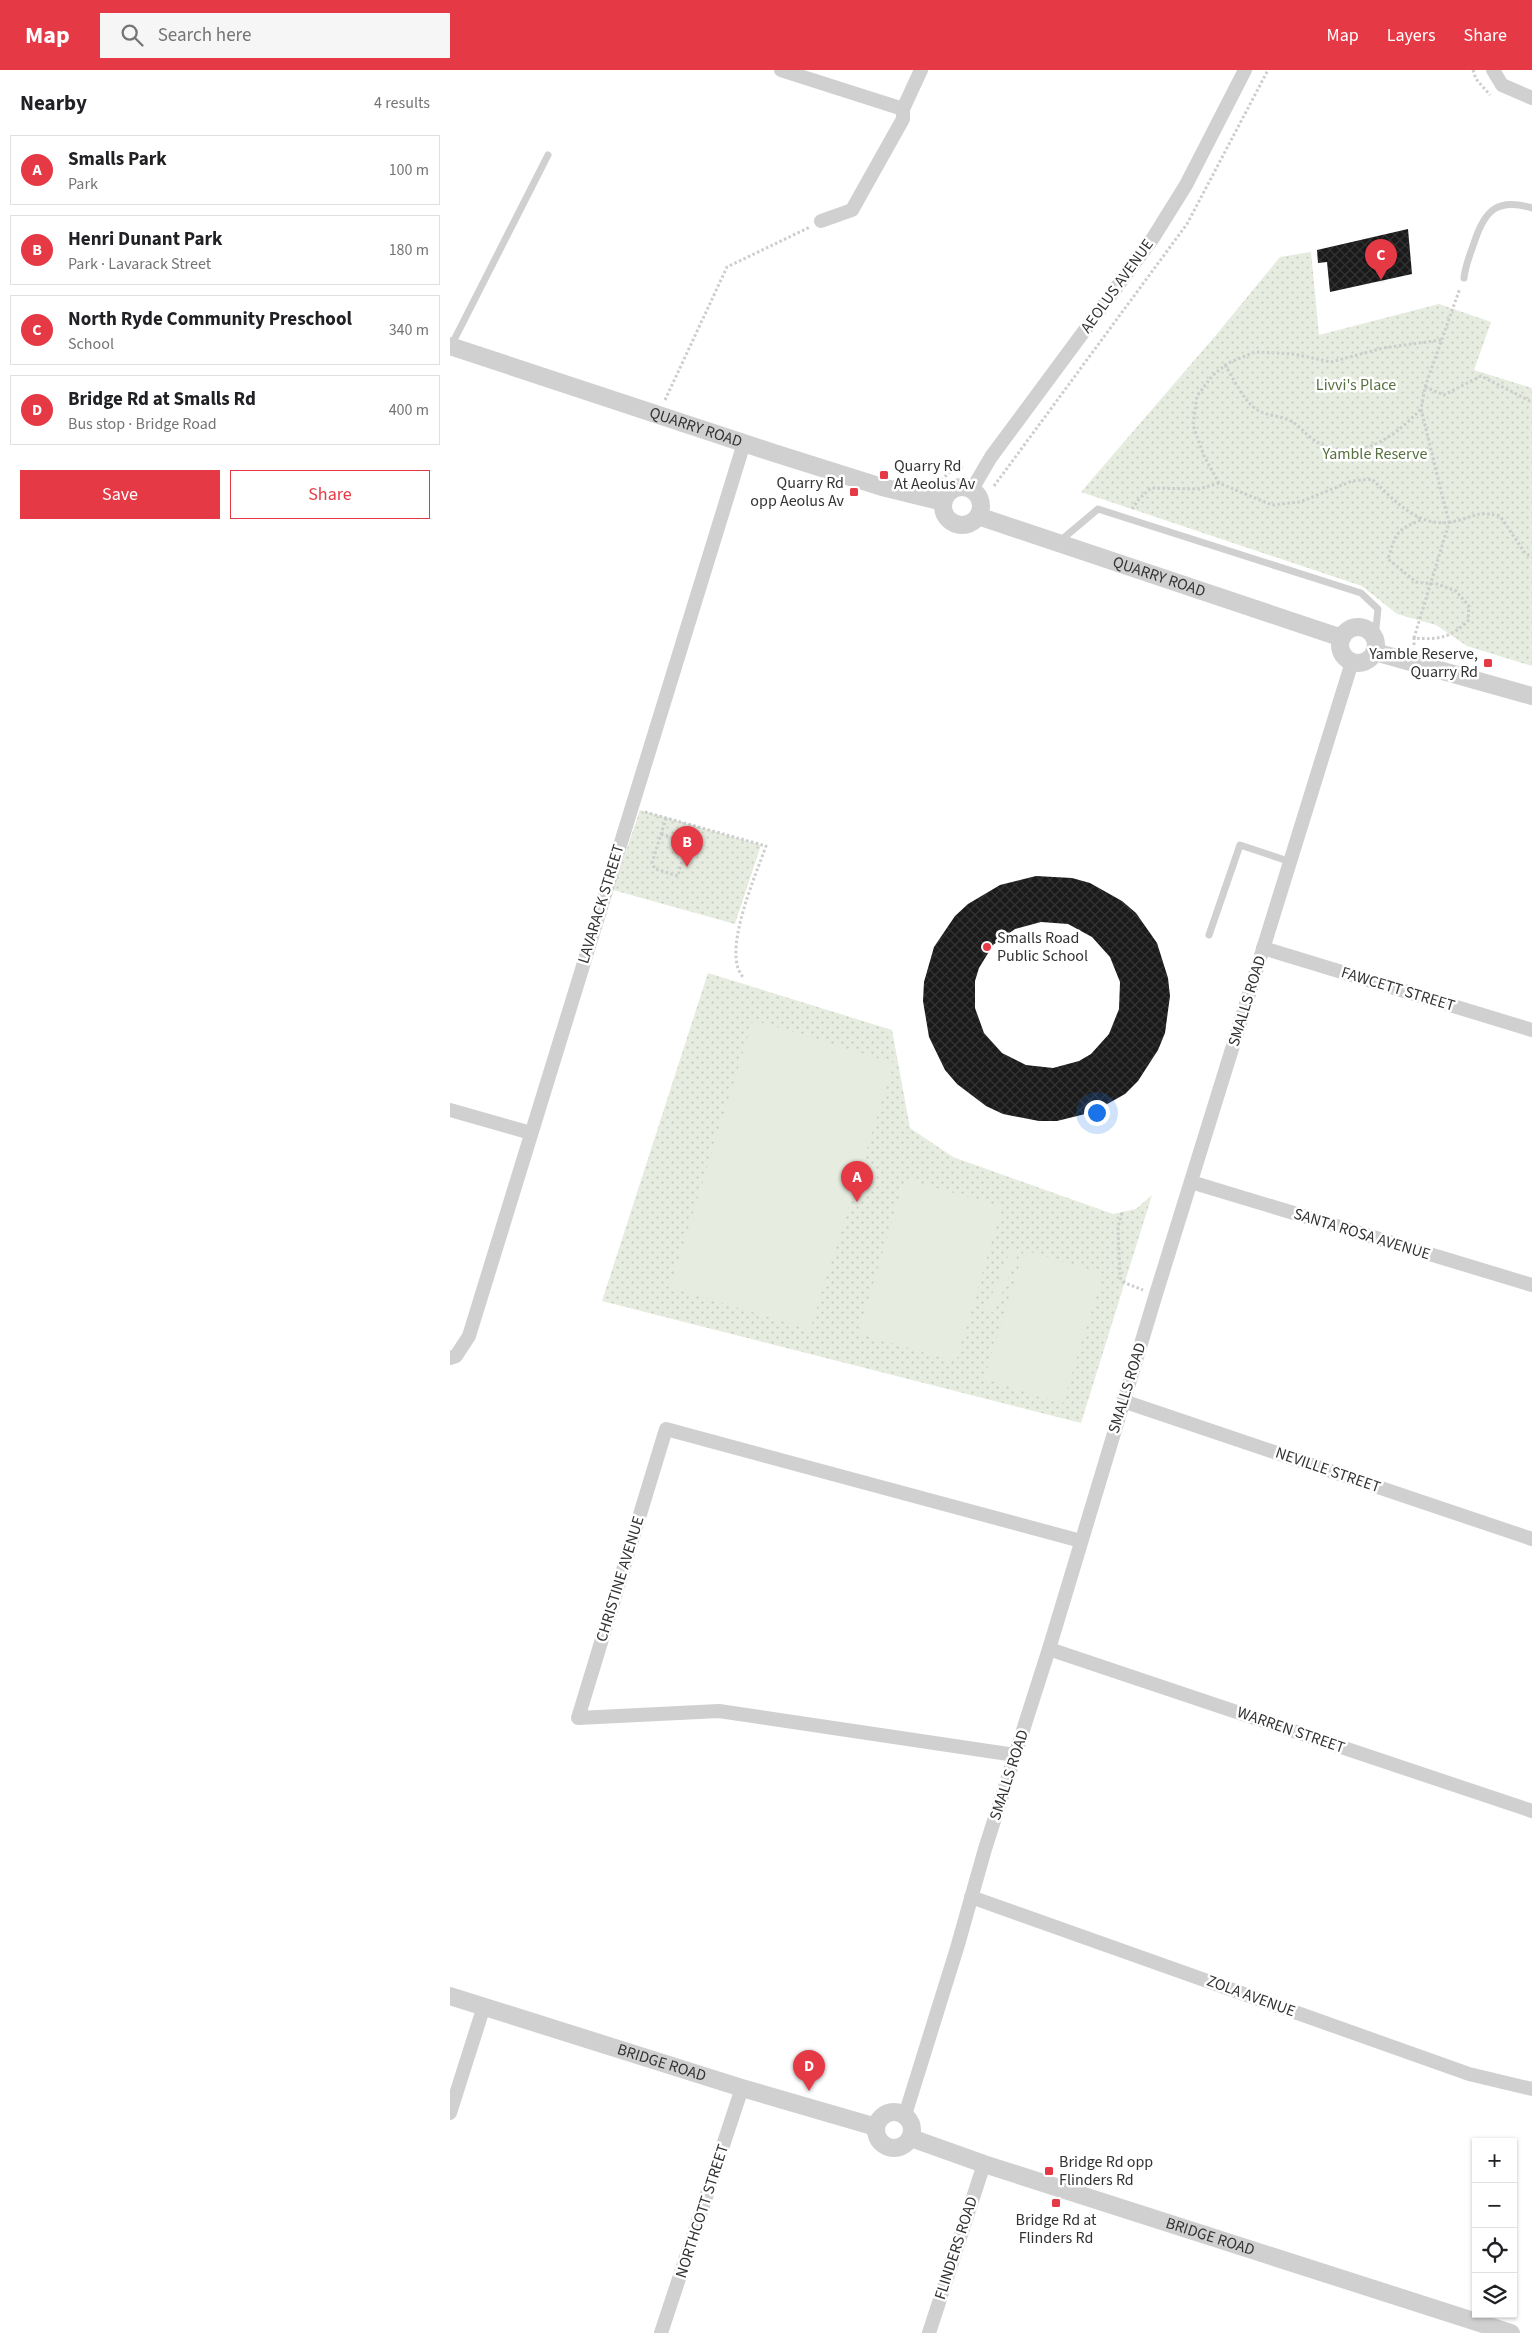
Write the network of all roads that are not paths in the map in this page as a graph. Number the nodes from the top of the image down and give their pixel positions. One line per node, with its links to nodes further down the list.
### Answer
1 (782, 70): 6 (street)
2 (921, 70): 6 (street)
3 (1245, 70): 13 (street, AEOLUS AVENUE)
4 (1493, 70): 5 (street)
5 (1532, 98)
6 (903, 109): 9 (street)
7 (548, 155): 11 (lane)
8 (1532, 208): 10 (lane)
9 (821, 221)
10 (1464, 278)
11 (450, 346): 12 (street, QUARRY ROAD)
12 (744, 443): 14 (street, QUARRY ROAD); 26 (street, LAVARACK STREET)
13 (971, 490): 14 (street); 15 (street)
14 (943, 502): 15 (street)
15 (978, 516): 16 (street, QUARRY ROAD)
16 (1058, 543): 17 (street, QUARRY ROAD); 18 (lane)
17 (1342, 638): 18 (street); 19 (street)
18 (1375, 645): 19 (street); 20 (street)
19 (1352, 662): 21 (street, SMALLS ROAD)
20 (1532, 696)
21 (1292, 862): 22 (lane); 23 (street, SMALLS ROAD)
22 (1209, 935)
23 (1263, 948): 24 (street, FAWCETT STREET); 27 (street, SMALLS ROAD)
24 (1532, 1030)
25 (450, 1110): 26 (street)
26 (531, 1134): 29 (street, LAVARACK STREET)
27 (1191, 1182): 28 (street, SANTA ROSA AVENUE); 30 (street, SMALLS ROAD)
28 (1532, 1285)
29 (450, 1358)
30 (1123, 1401): 31 (street, NEVILLE STREET); 32 (street, SMALLS ROAD)
31 (1532, 1539)
32 (1080, 1541): 33 (street, SMALLS ROAD); 34 (street, CHRISTINE AVENUE)
33 (1049, 1649): 34 (street, SMALLS ROAD); 35 (street, WARREN STREET)
34 (1015, 1755): 36 (street, SMALLS ROAD)
35 (1532, 1811)
36 (971, 1897): 40 (street, ZOLA AVENUE); 42 (street, SMALLS ROAD)
37 (450, 1996): 38 (street, BRIDGE ROAD)
38 (484, 2006): 39 (street, BRIDGE ROAD); 41 (street)
39 (742, 2088): 43 (street, BRIDGE ROAD); 46 (street, NORTHCOTT STREET)
40 (1532, 2089)
41 (450, 2113)
42 (905, 2115): 43 (street); 44 (street)
43 (876, 2126): 44 (street)
44 (911, 2138): 45 (street, BRIDGE ROAD)
45 (984, 2164): 47 (street, FLINDERS ROAD); 48 (street, BRIDGE ROAD)
46 (661, 2333)
47 (929, 2333)
48 (1511, 2333)

